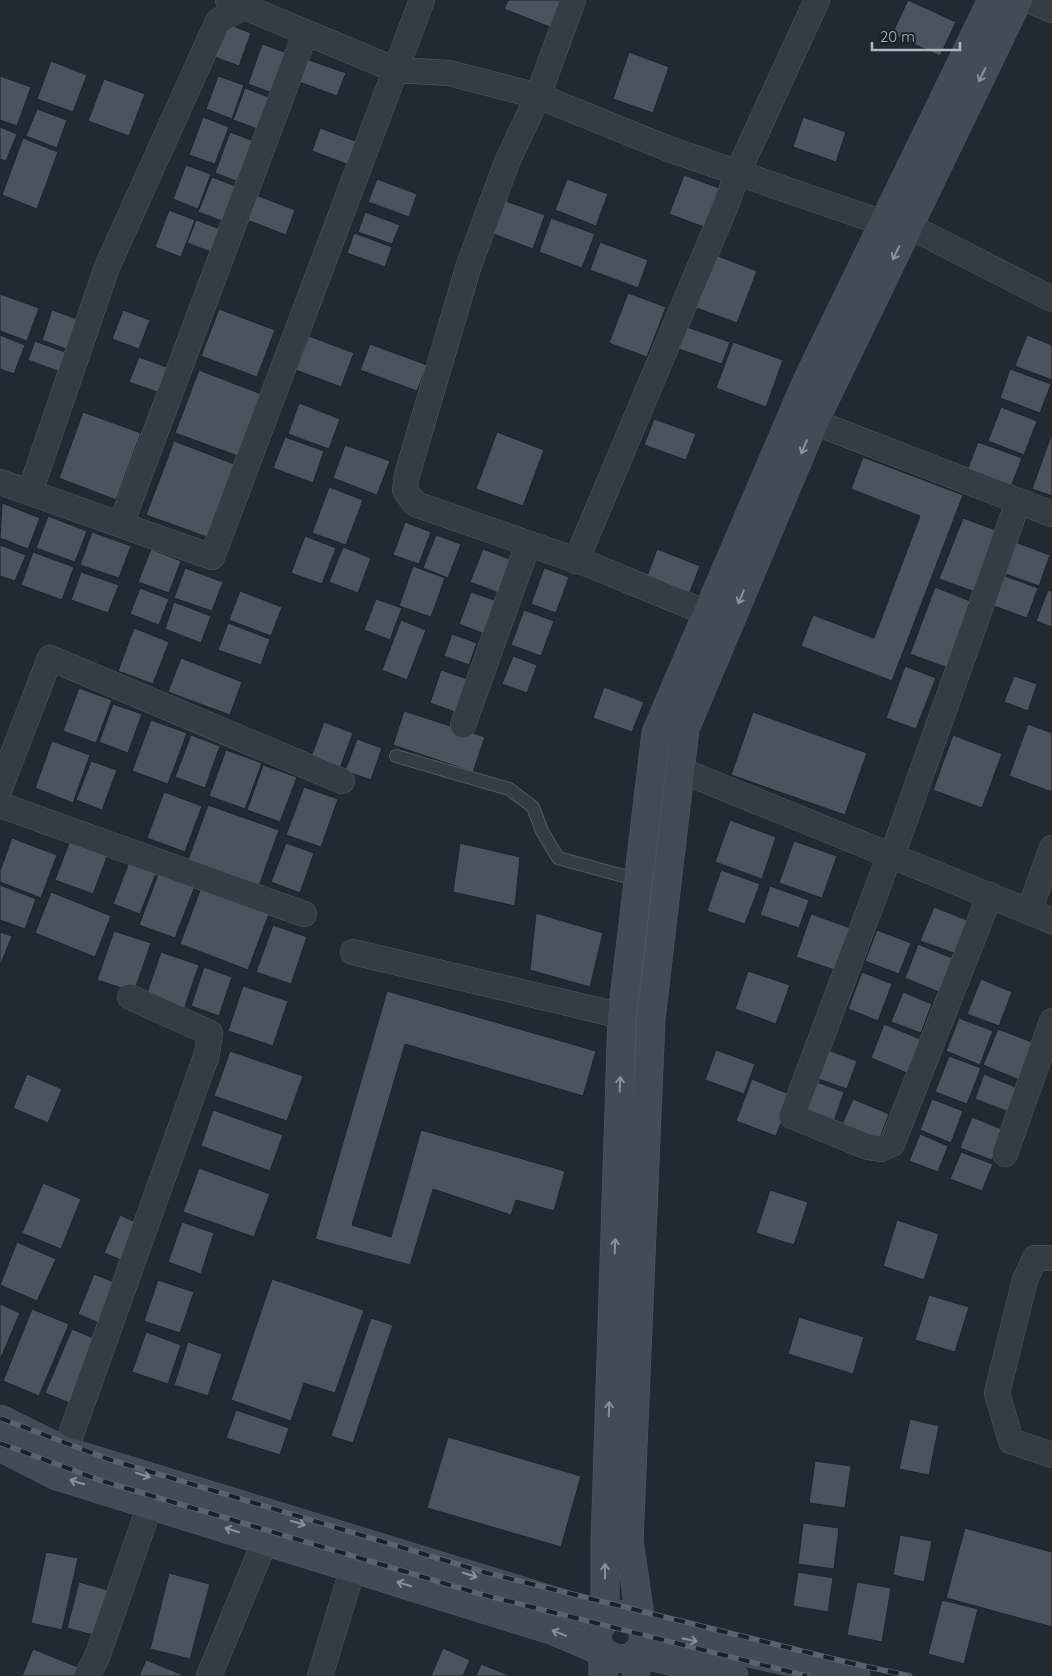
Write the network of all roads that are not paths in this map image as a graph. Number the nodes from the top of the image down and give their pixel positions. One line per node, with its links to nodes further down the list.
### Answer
1 (422, 0): 10 (street)
2 (573, 0): 11 (street)
3 (817, 0): 12 (street)
4 (1018, 0): 13 (street, one-way to 13)
5 (1029, 0): 8 (street)
6 (239, 2): 9 (street); 17 (street)
7 (984, 3): 13 (street)
8 (1052, 10)
9 (305, 34): 10 (street); 20 (street)
10 (396, 70): 11 (street); 20 (street)
11 (538, 96): 12 (street); 21 (street)
12 (738, 172): 13 (street); 22 (street)
13 (896, 224): 14 (street); 15 (street, one-way to 15); 23 (street)
14 (1052, 300)
15 (814, 422): 18 (street); 26 (street, one-way to 26)
16 (0, 482): 17 (street)
17 (30, 492): 20 (street)
18 (1018, 502): 19 (street); 31 (street)
19 (1052, 514)
20 (121, 524)
21 (528, 544): 22 (street); 24 (street)
22 (576, 561): 23 (street)
23 (707, 614): 32 (street)
24 (463, 725)
25 (396, 756): 32 (lane)
26 (680, 770): 31 (street); 51 (street)
27 (342, 781): 28 (street)
28 (0, 788)
29 (0, 805): 35 (street)
30 (1052, 848): 34 (street)
31 (892, 856): 33 (street); 33 (street)
32 (638, 880): 39 (street)
33 (990, 895): 34 (street)
34 (1029, 911): 36 (street)
35 (304, 914)
36 (1052, 921)
37 (353, 952): 39 (street)
38 (130, 997): 45 (street)
39 (622, 1016): 50 (street, one-way to 39)
40 (1052, 1021): 41 (street)
41 (1005, 1154)
42 (1052, 1258): 46 (street)
43 (0, 1419): 45 (street)
44 (0, 1448): 47 (street, one-way to 44)
45 (65, 1451): 50 (street, one-way to 50)
46 (1052, 1455)
47 (150, 1505): 48 (street, one-way to 47); 53 (street)
48 (265, 1540): 49 (street); 54 (street)
49 (353, 1568): 52 (street, one-way to 49); 55 (street)
50 (604, 1620): 51 (street); 52 (street)
51 (638, 1653): 52 (street); 56 (street); 57 (street, one-way to 57)
52 (603, 1664)
53 (87, 1676)
54 (209, 1676)
55 (320, 1676)
56 (734, 1676)
57 (856, 1676)

